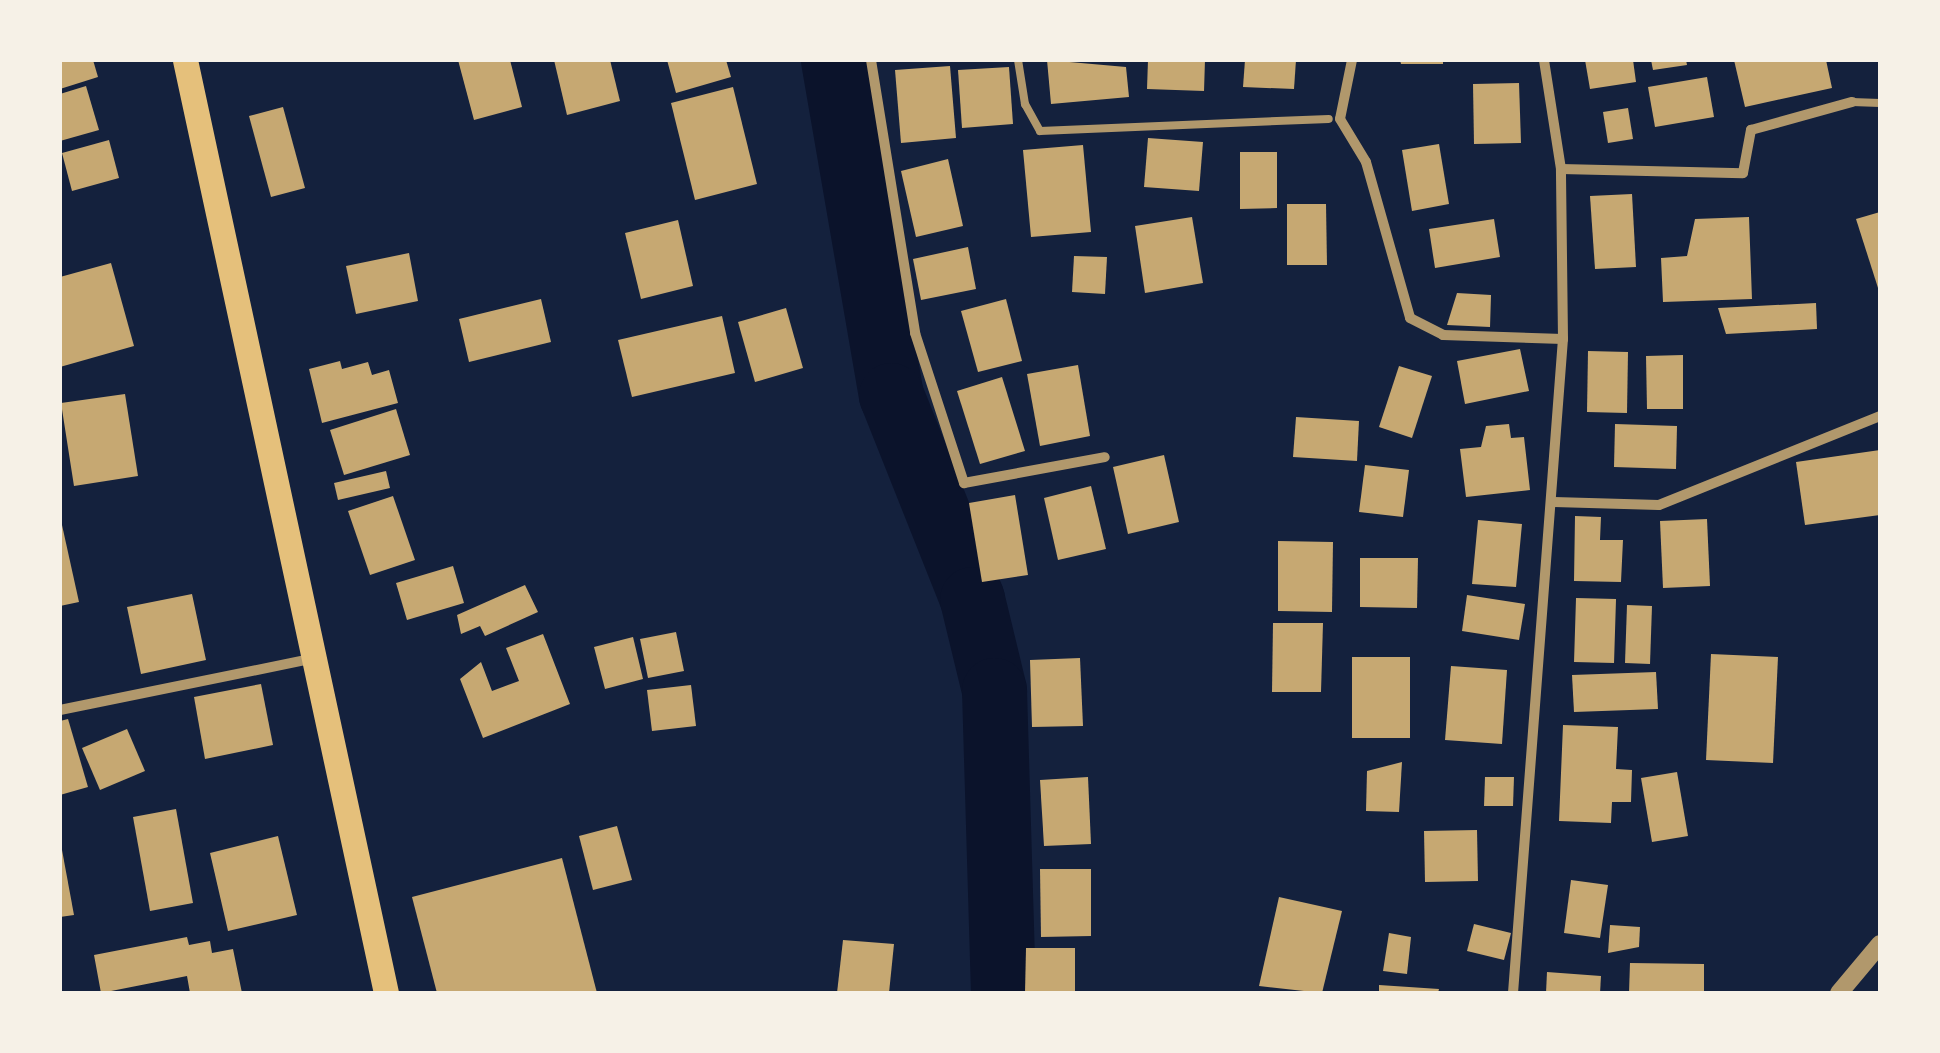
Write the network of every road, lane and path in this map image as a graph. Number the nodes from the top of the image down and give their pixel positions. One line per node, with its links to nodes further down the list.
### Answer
1 (184, 60): 14 (main road)
2 (872, 60): 12 (street)
3 (1018, 60): 8 (lane)
4 (1352, 60): 10 (street)
5 (1544, 60): 9 (street)
6 (1852, 102): 7 (lane); 9 (street)
7 (1880, 103)
8 (1328, 119)
9 (1561, 169): 10 (street)
10 (1563, 339): 13 (street)
11 (1880, 416): 13 (street)
12 (1105, 457)
13 (1554, 502): 18 (street)
14 (312, 658): 15 (street); 17 (main road)
15 (60, 710)
16 (1880, 944): 19 (street)
17 (386, 993)
18 (1513, 993)
19 (1839, 993)

